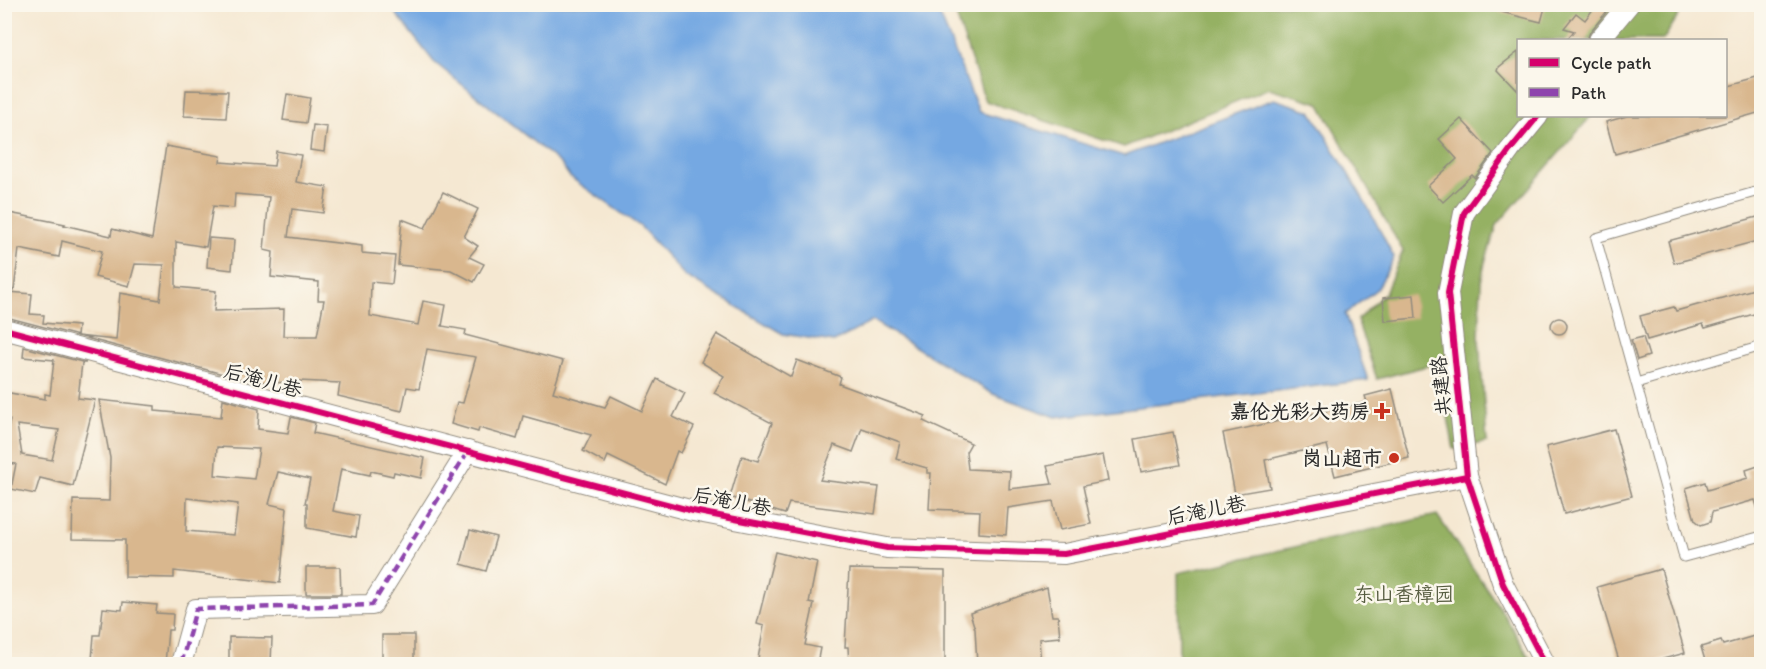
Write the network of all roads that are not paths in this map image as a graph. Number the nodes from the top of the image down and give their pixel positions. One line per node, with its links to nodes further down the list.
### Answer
1 (1629, 4): 2 (street)
2 (1600, 39)
3 (1537, 117): 9 (street, 共建路)
4 (1761, 190): 7 (lane)
5 (4, 329): 8 (street, 后淹儿巷)
6 (1761, 346): 7 (lane)
7 (1636, 383): 10 (lane)
8 (468, 451): 9 (street, 后淹儿巷); 11 (street)
9 (1467, 476): 12 (street, 共建路)
10 (1761, 536)
11 (181, 664)
12 (1545, 664)

